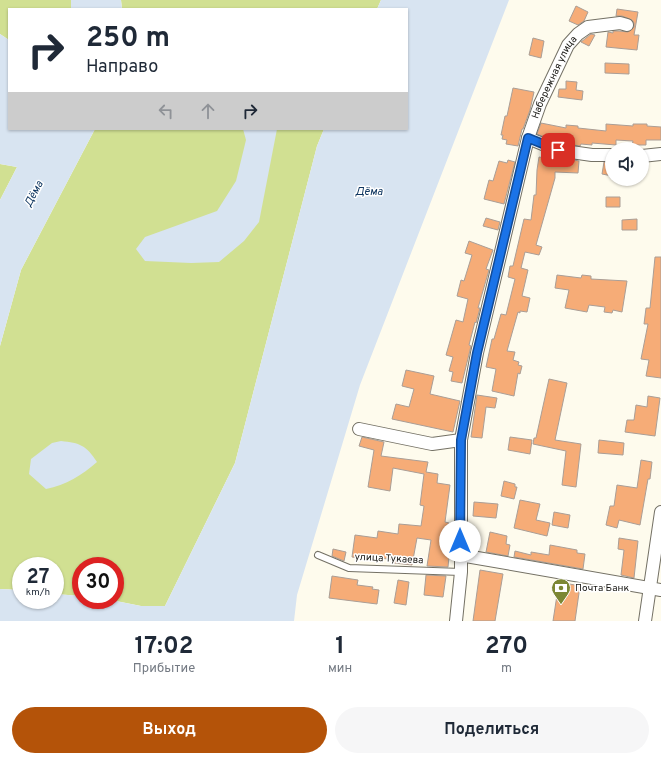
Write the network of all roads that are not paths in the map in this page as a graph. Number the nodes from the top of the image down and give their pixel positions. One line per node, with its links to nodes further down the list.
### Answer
1 (627, 25): 2 (street, Набережная улица)
2 (528, 138): 4 (street); 7 (street, Набережная улица)
3 (661, 154): 5 (street)
4 (605, 155)
5 (649, 155)
6 (359, 429): 7 (street)
7 (461, 440): 10 (street, Набережная улица)
8 (661, 512): 12 (street)
9 (318, 555): 11 (lane, улица Тукаева)
10 (460, 556): 11 (street, Набережная улица); 12 (street)
11 (460, 572): 13 (street, Набережная улица)
12 (655, 589): 14 (street)
13 (456, 621)
14 (645, 621)

